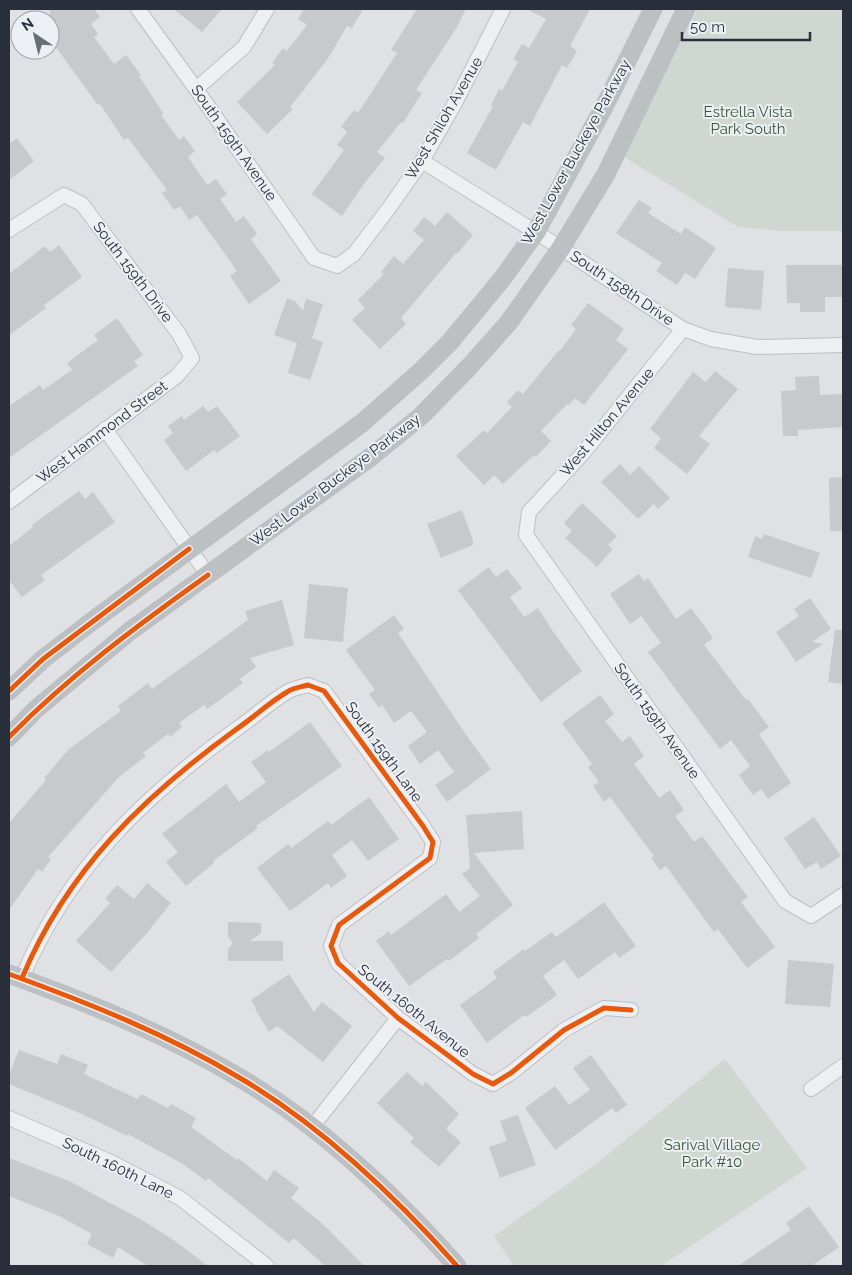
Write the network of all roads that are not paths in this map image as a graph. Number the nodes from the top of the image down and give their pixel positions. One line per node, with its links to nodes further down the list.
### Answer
1 (138, 9): 6 (street, South 159th Avenue)
2 (266, 9): 6 (street)
3 (503, 9): 7 (street, West Shiloh Avenue)
4 (652, 9): 9 (main road, West Lower Buckeye Parkway)
5 (686, 9): 10 (main road, West Lower Buckeye Parkway)
6 (196, 89): 11 (street, South 159th Avenue)
7 (422, 161): 9 (street, South 158th Drive); 11 (street, West Shiloh Avenue)
8 (9, 230): 14 (street, South 159th Drive)
9 (536, 232): 10 (street, South 158th Drive); 18 (main road, West Lower Buckeye Parkway)
10 (561, 248): 12 (street, South 158th Drive); 19 (main road, West Lower Buckeye Parkway)
11 (337, 266)
12 (683, 329): 13 (street, South 158th Drive); 17 (street, West Hilton Avenue)
13 (843, 345)
14 (192, 358): 15 (street, West Hammond Street)
15 (105, 429): 16 (street, West Hammond Street); 18 (street)
16 (9, 502)
17 (529, 512): 22 (street, South 159th Avenue)
18 (189, 549): 19 (street); 20 (main road, West Lower Buckeye Parkway)
19 (208, 575): 21 (main road, West Lower Buckeye Parkway)
20 (9, 691)
21 (9, 737)
22 (843, 895)
23 (331, 946): 24 (street, South 159th Lane); 26 (street, South 160th Avenue)
24 (15, 976): 30 (main road)
25 (631, 1010): 26 (street, South 160th Avenue)
26 (398, 1018): 30 (street)
27 (843, 1066): 28 (street)
28 (811, 1089)
29 (9, 1118): 31 (street, South 160th Lane)
30 (312, 1127): 32 (main road)
31 (267, 1266)
32 (457, 1266)

